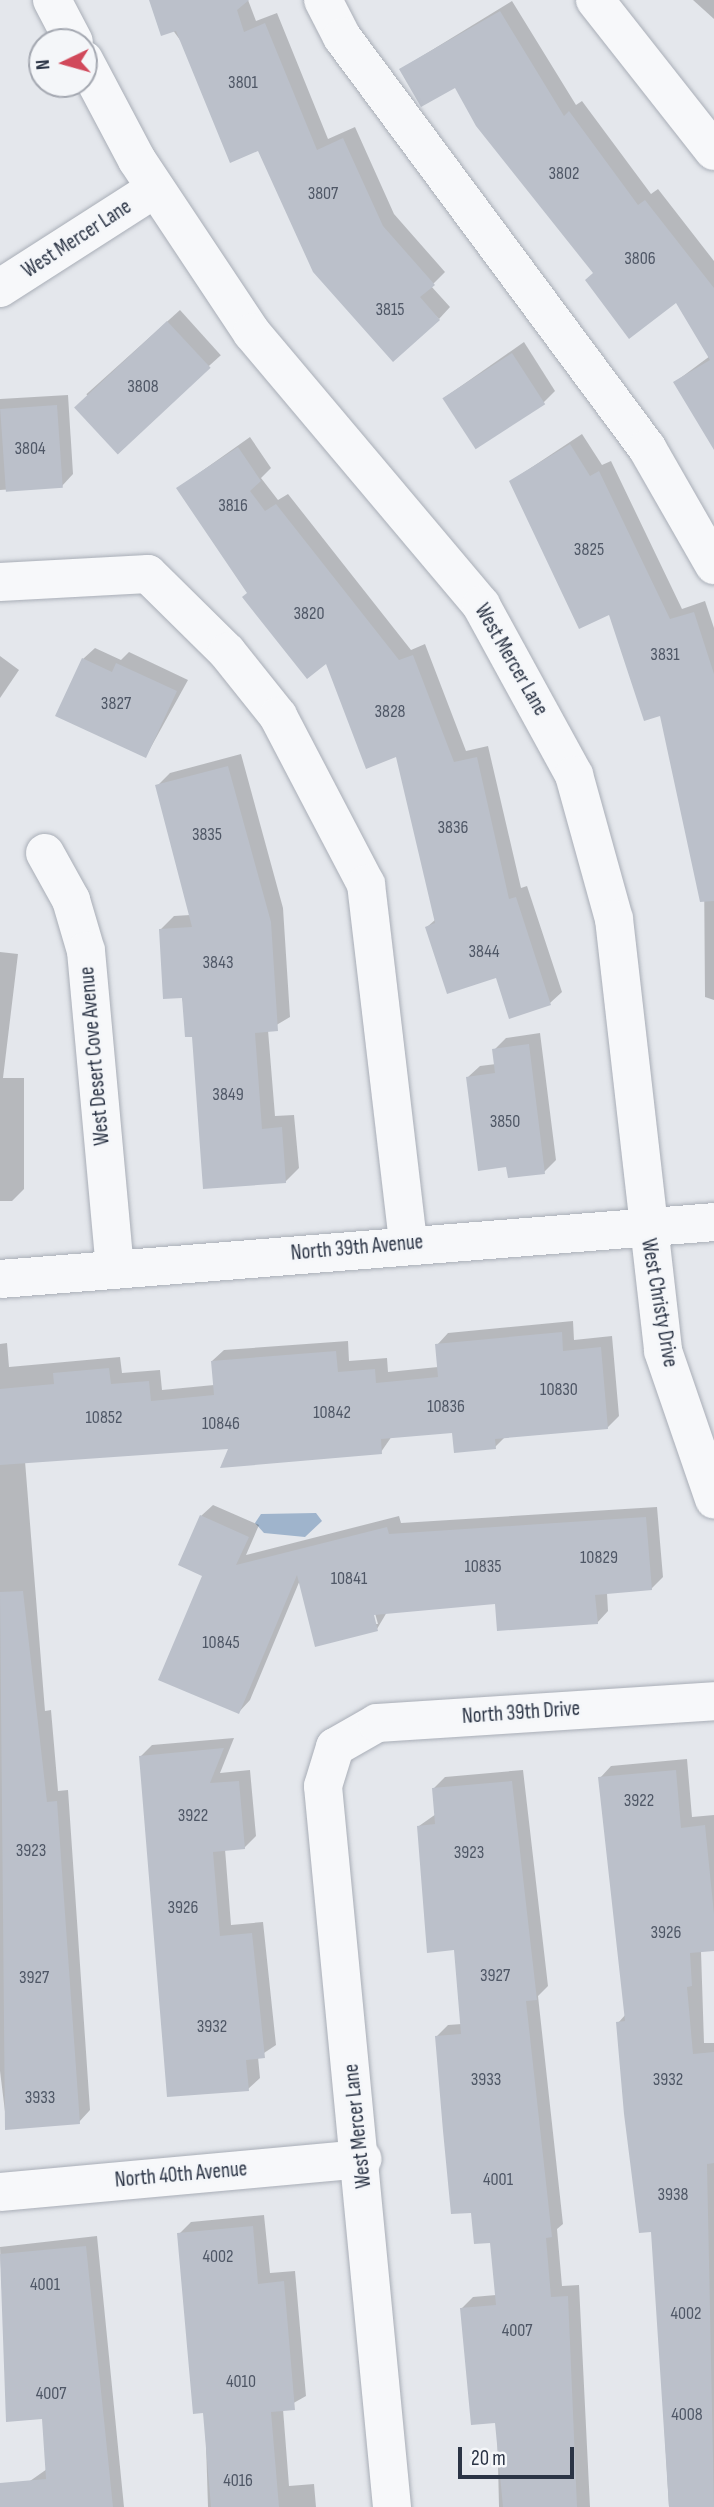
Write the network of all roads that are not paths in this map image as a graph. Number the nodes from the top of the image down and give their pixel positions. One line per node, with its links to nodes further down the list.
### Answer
1 (52, 0): 4 (street)
2 (323, 0): 9 (street)
3 (595, 0): 6 (street)
4 (67, 28)
5 (98, 86): 7 (street, West Mercer Lane)
6 (714, 151)
7 (155, 189): 8 (street, West Mercer Lane); 13 (street, West Mercer Lane)
8 (0, 288)
9 (714, 565)
10 (0, 582): 14 (street)
11 (45, 853): 15 (street, West Desert Cove Avenue)
12 (714, 1222): 13 (street, North 39th Avenue)
13 (646, 1227): 14 (street, North 39th Avenue); 17 (street, West Christy Drive)
14 (408, 1244): 15 (street, North 39th Avenue)
15 (115, 1268): 16 (street, North 39th Avenue)
16 (0, 1279)
17 (714, 1499)
18 (714, 1701): 19 (street, North 39th Drive)
19 (335, 1748): 20 (street, West Mercer Lane)
20 (362, 2159): 21 (street, North 40th Avenue); 22 (street, West Mercer Lane)
21 (0, 2192)
22 (392, 2507)

